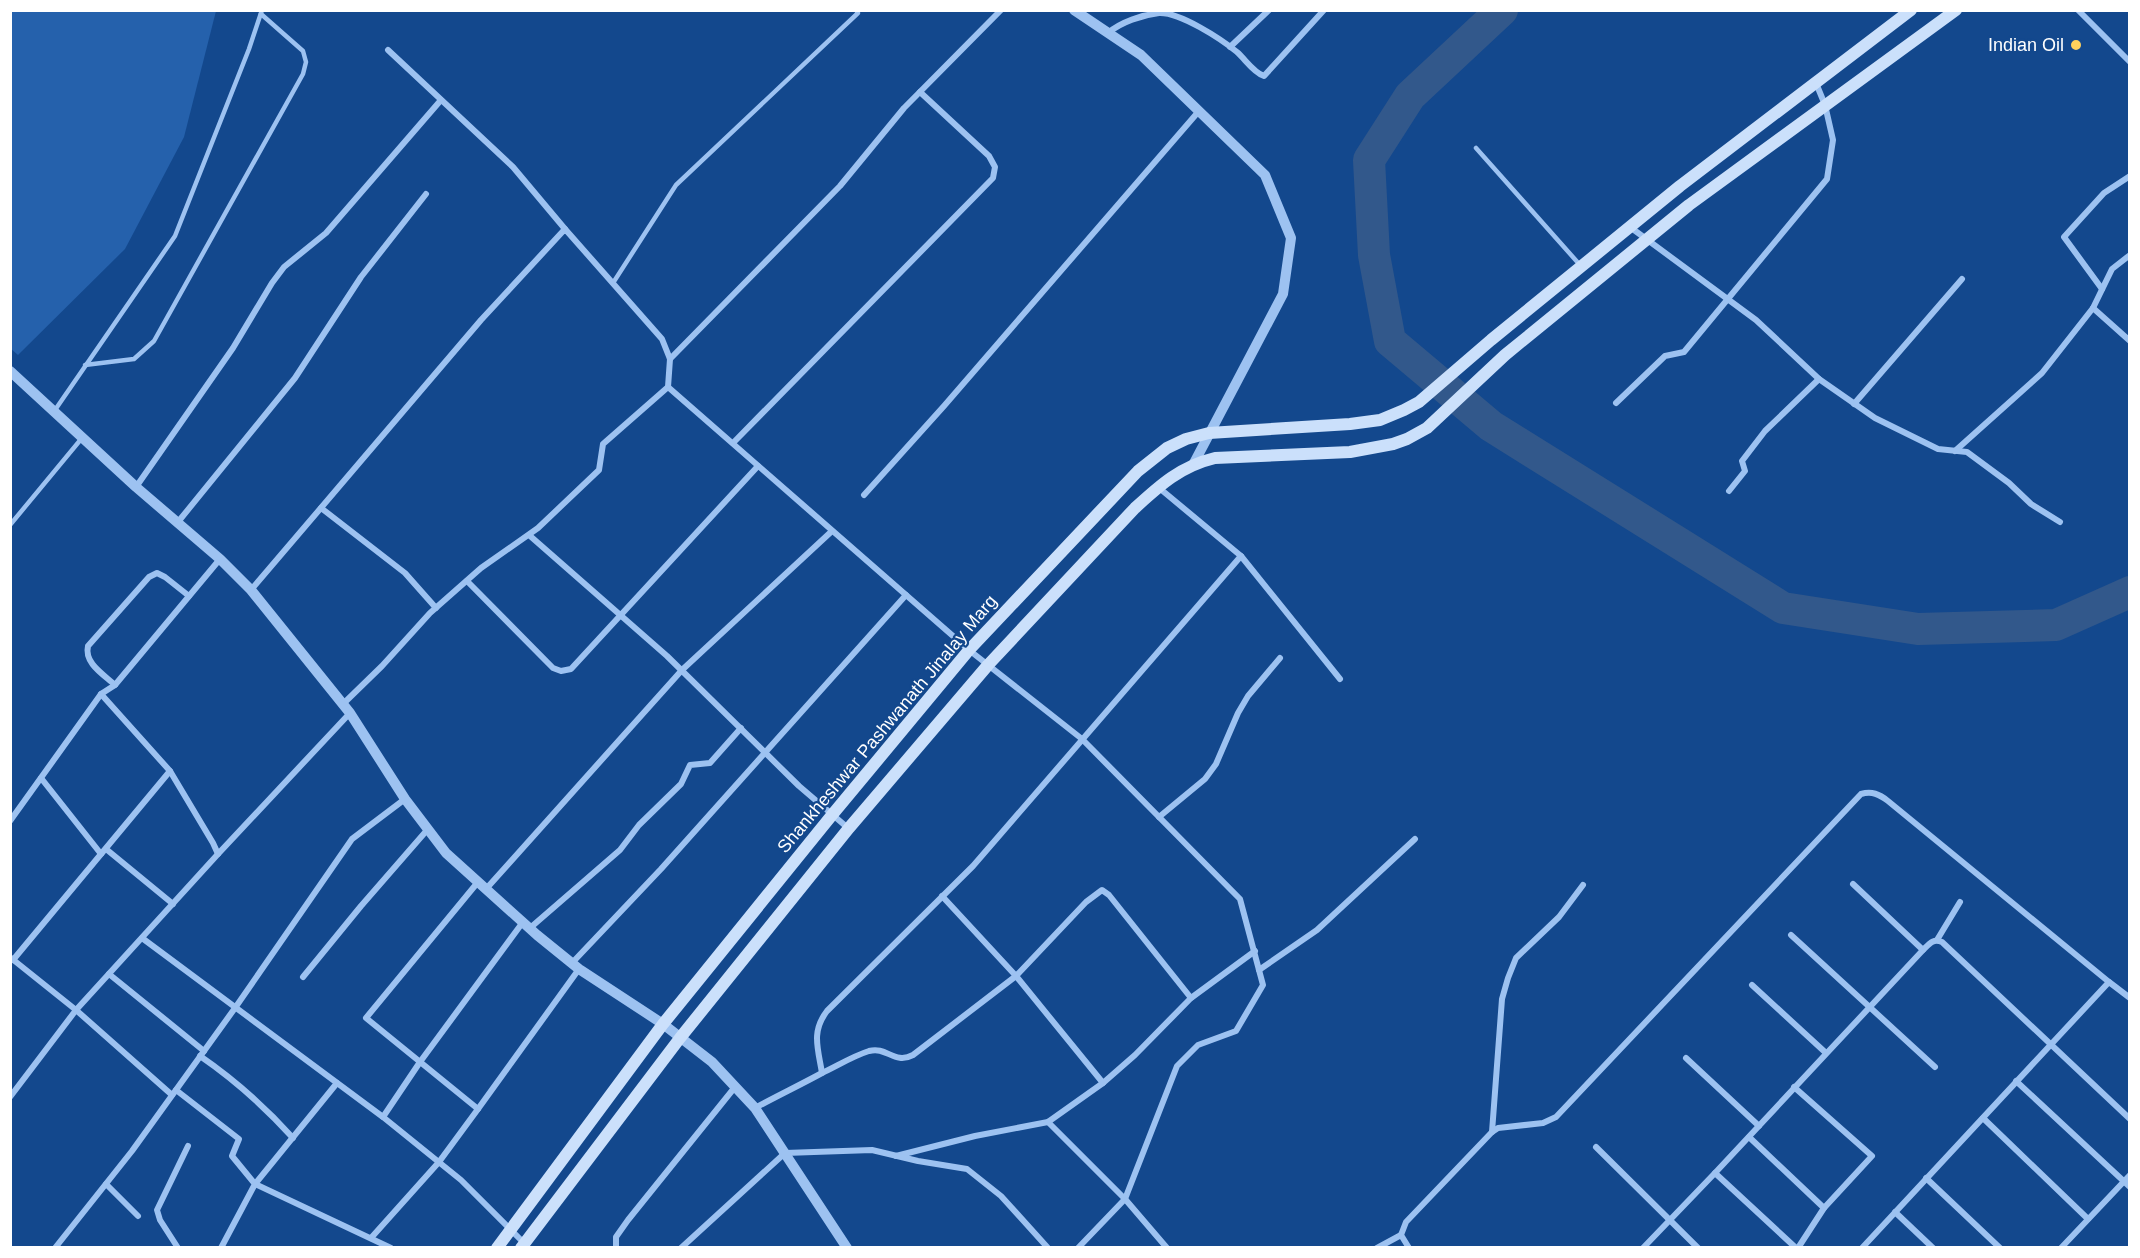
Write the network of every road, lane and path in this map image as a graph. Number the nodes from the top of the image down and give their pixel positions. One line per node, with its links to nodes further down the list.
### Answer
1 (865, 10): 10 (lane)
2 (1001, 10): 17 (street)
3 (1074, 10): 12 (street)
4 (1269, 10): 13 (street)
5 (1324, 10): 13 (street)
6 (1911, 10): 16 (main road, Shankheshwar Pashwanath Jinalay Marg)
7 (1956, 10): 19 (main road)
8 (2078, 10): 15 (street)
9 (262, 12): 36 (lane); 36 (lane)
10 (857, 12): 30 (lane)
11 (1166, 12): 12 (street); 13 (street)
12 (1108, 33): 20 (street)
13 (1230, 47)
14 (388, 50): 18 (street)
15 (2130, 62)
16 (1816, 83): 19 (street); 24 (main road, Shankheshwar Pashwanath Jinalay Marg)
17 (920, 92): 35 (street); 45 (street)
18 (441, 100): 25 (street); 49 (street)
19 (1825, 105): 26 (main road); 32 (street)
20 (1199, 111): 43 (street); 52 (street)
21 (1476, 148): 28 (lane)
22 (2130, 176): 31 (street)
23 (426, 194): 54 (street)
24 (1630, 226): 26 (street); 28 (main road, Shankheshwar Pashwanath Jinalay Marg)
25 (564, 229): 30 (street); 53 (street)
26 (1647, 239): 32 (street); 47 (main road)
27 (2130, 255): 31 (street)
28 (1582, 266): 43 (main road, Shankheshwar Pashwanath Jinalay Marg)
29 (1962, 279): 41 (street)
30 (613, 283): 35 (street)
31 (2102, 289): 33 (street)
32 (1728, 298): 38 (street); 40 (street)
33 (2093, 308): 34 (street); 46 (street)
34 (2130, 342)
35 (670, 359): 39 (street)
36 (85, 365): 42 (lane)
37 (10, 371): 42 (street)
38 (1819, 379): 41 (street); 51 (street)
39 (668, 387): 45 (street); 58 (street)
40 (1616, 403)
41 (1854, 404): 46 (street)
42 (54, 412): 44 (street)
43 (1209, 432): 47 (street); 67 (main road, Shankheshwar Pashwanath Jinalay Marg)
44 (82, 438): 49 (street); 56 (lane)
45 (733, 443): 48 (street)
46 (1954, 451): 55 (street)
47 (1194, 463): 50 (main road)
48 (758, 466): 57 (street); 66 (street)
49 (136, 487): 54 (street)
50 (1158, 487): 59 (street); 69 (main road)
51 (1729, 491)
52 (864, 495)
53 (321, 508): 62 (street); 65 (street)
54 (178, 522): 60 (street)
55 (2060, 522)
56 (10, 525)
57 (832, 531): 63 (street); 70 (street)
58 (529, 535): 61 (street); 66 (street)
59 (1240, 556): 71 (street); 77 (street)
60 (220, 559): 62 (street); 64 (street)
61 (467, 581): 65 (street); 66 (street)
62 (251, 590): 74 (street)
63 (906, 595): 67 (street); 78 (street)
64 (189, 596): 72 (street); 72 (street)
65 (436, 608): 74 (street)
66 (620, 615): 70 (street)
67 (969, 650): 69 (street); 82 (main road, Shankheshwar Pashwanath Jinalay Marg)
68 (1280, 658): 83 (street)
69 (988, 665): 77 (street); 85 (main road)
70 (682, 670): 76 (street); 91 (street)
71 (1340, 679)
72 (115, 685): 73 (street)
73 (101, 694): 79 (street); 80 (street)
74 (343, 704): 75 (street)
75 (350, 714): 81 (street); 89 (street)
76 (741, 728): 78 (street); 96 (street)
77 (1082, 739): 83 (street); 93 (street)
78 (766, 753): 82 (street); 103 (street)
79 (170, 771): 88 (street); 89 (street)
80 (40, 778): 84 (street); 88 (street)
81 (405, 799): 86 (street); 115 (street)
82 (832, 815): 85 (street); 117 (main road, Shankheshwar Pashwanath Jinalay Marg)
83 (1160, 817): 101 (street)
84 (10, 821)
85 (849, 828): 118 (main road)
86 (428, 830): 91 (street); 107 (street)
87 (1415, 839): 104 (street)
88 (104, 851): 95 (street); 102 (street)
89 (218, 854): 95 (street)
90 (1853, 884): 100 (street)
91 (482, 885): 96 (street); 123 (street)
92 (1583, 885): 140 (street)
93 (942, 896): 106 (street); 125 (street)
94 (1960, 902): 99 (street)
95 (173, 904): 98 (street)
96 (527, 925): 103 (street); 123 (street)
97 (1791, 935): 114 (street)
98 (142, 938): 105 (street); 115 (street)
99 (1937, 940): 100 (street); 119 (street)
100 (1923, 950): 114 (street)
101 (1254, 951): 104 (street); 112 (street)
102 (12, 959): 116 (street)
103 (576, 966): 117 (street); 134 (street)
104 (1259, 970): 155 (street)
105 (109, 974): 116 (street); 120 (street)
106 (1016, 976): 112 (street); 125 (street); 128 (street)
107 (303, 977)
108 (2109, 982): 111 (street); 119 (street); 140 (street)
109 (1752, 985): 121 (street)
110 (2130, 987): 111 (street)
111 (2124, 993): 113 (street)
112 (1191, 998): 128 (street)
113 (2130, 998)
114 (1870, 1007): 121 (street); 124 (street)
115 (235, 1008): 120 (street); 127 (street)
116 (76, 1010): 131 (street); 132 (street)
117 (663, 1024): 118 (street); 161 (main road, Shankheshwar Pashwanath Jinalay Marg)
118 (680, 1038): 129 (street); 164 (main road)
119 (2051, 1044): 126 (street); 137 (street)
120 (202, 1053): 131 (street); 142 (street)
121 (1826, 1053): 130 (street)
122 (1686, 1058): 139 (street)
123 (420, 1062): 134 (street); 135 (street)
124 (1935, 1067)
125 (822, 1073): 133 (street)
126 (2016, 1082): 136 (street); 151 (street)
127 (337, 1083): 135 (street); 142 (street)
128 (1103, 1083): 138 (street)
129 (735, 1087): 133 (street); 170 (street)
130 (1794, 1087): 139 (street); 156 (street)
131 (174, 1093): 152 (street); 153 (street)
132 (10, 1097)
133 (755, 1108): 145 (street)
134 (478, 1109): 147 (street)
135 (383, 1117): 147 (street)
136 (1983, 1118): 150 (street); 159 (street)
137 (2130, 1119)
138 (1048, 1122): 146 (street); 155 (street)
139 (1759, 1126): 141 (street)
140 (1492, 1132): 162 (street)
141 (1749, 1137): 148 (street); 156 (street)
142 (293, 1138): 153 (street)
143 (188, 1146): 166 (street)
144 (1596, 1147): 160 (street)
145 (785, 1153): 146 (street); 171 (street); 172 (street)
146 (895, 1156): 173 (street)
147 (439, 1162): 161 (street); 163 (street)
148 (1716, 1173): 160 (street); 180 (street)
149 (2130, 1175): 151 (street)
150 (1926, 1178): 157 (street); 183 (street)
151 (2124, 1181): 154 (street); 159 (street)
152 (106, 1184): 158 (street); 165 (street)
153 (255, 1184): 163 (street); 167 (street)
154 (2130, 1187)
155 (1125, 1199): 174 (street); 175 (street)
156 (1824, 1208): 180 (street)
157 (1895, 1212): 181 (street); 182 (street)
158 (138, 1216)
159 (2088, 1219): 184 (street)
160 (1670, 1220): 178 (street); 179 (street)
161 (510, 1230): 164 (street); 169 (main road, Shankheshwar Pashwanath Jinalay Marg)
162 (1401, 1235): 176 (street); 177 (street)
163 (371, 1238): 168 (street)
164 (523, 1246)
165 (55, 1248)
166 (178, 1248)
167 (221, 1248)
168 (391, 1248)
169 (497, 1248)
170 (616, 1248)
171 (681, 1248)
172 (848, 1248)
173 (1048, 1248)
174 (1078, 1248)
175 (1167, 1248)
176 (1377, 1248)
177 (1409, 1248)
178 (1643, 1248)
179 (1698, 1248)
180 (1797, 1248)
181 (1862, 1248)
182 (1933, 1248)
183 (2000, 1248)
184 (2061, 1248)

